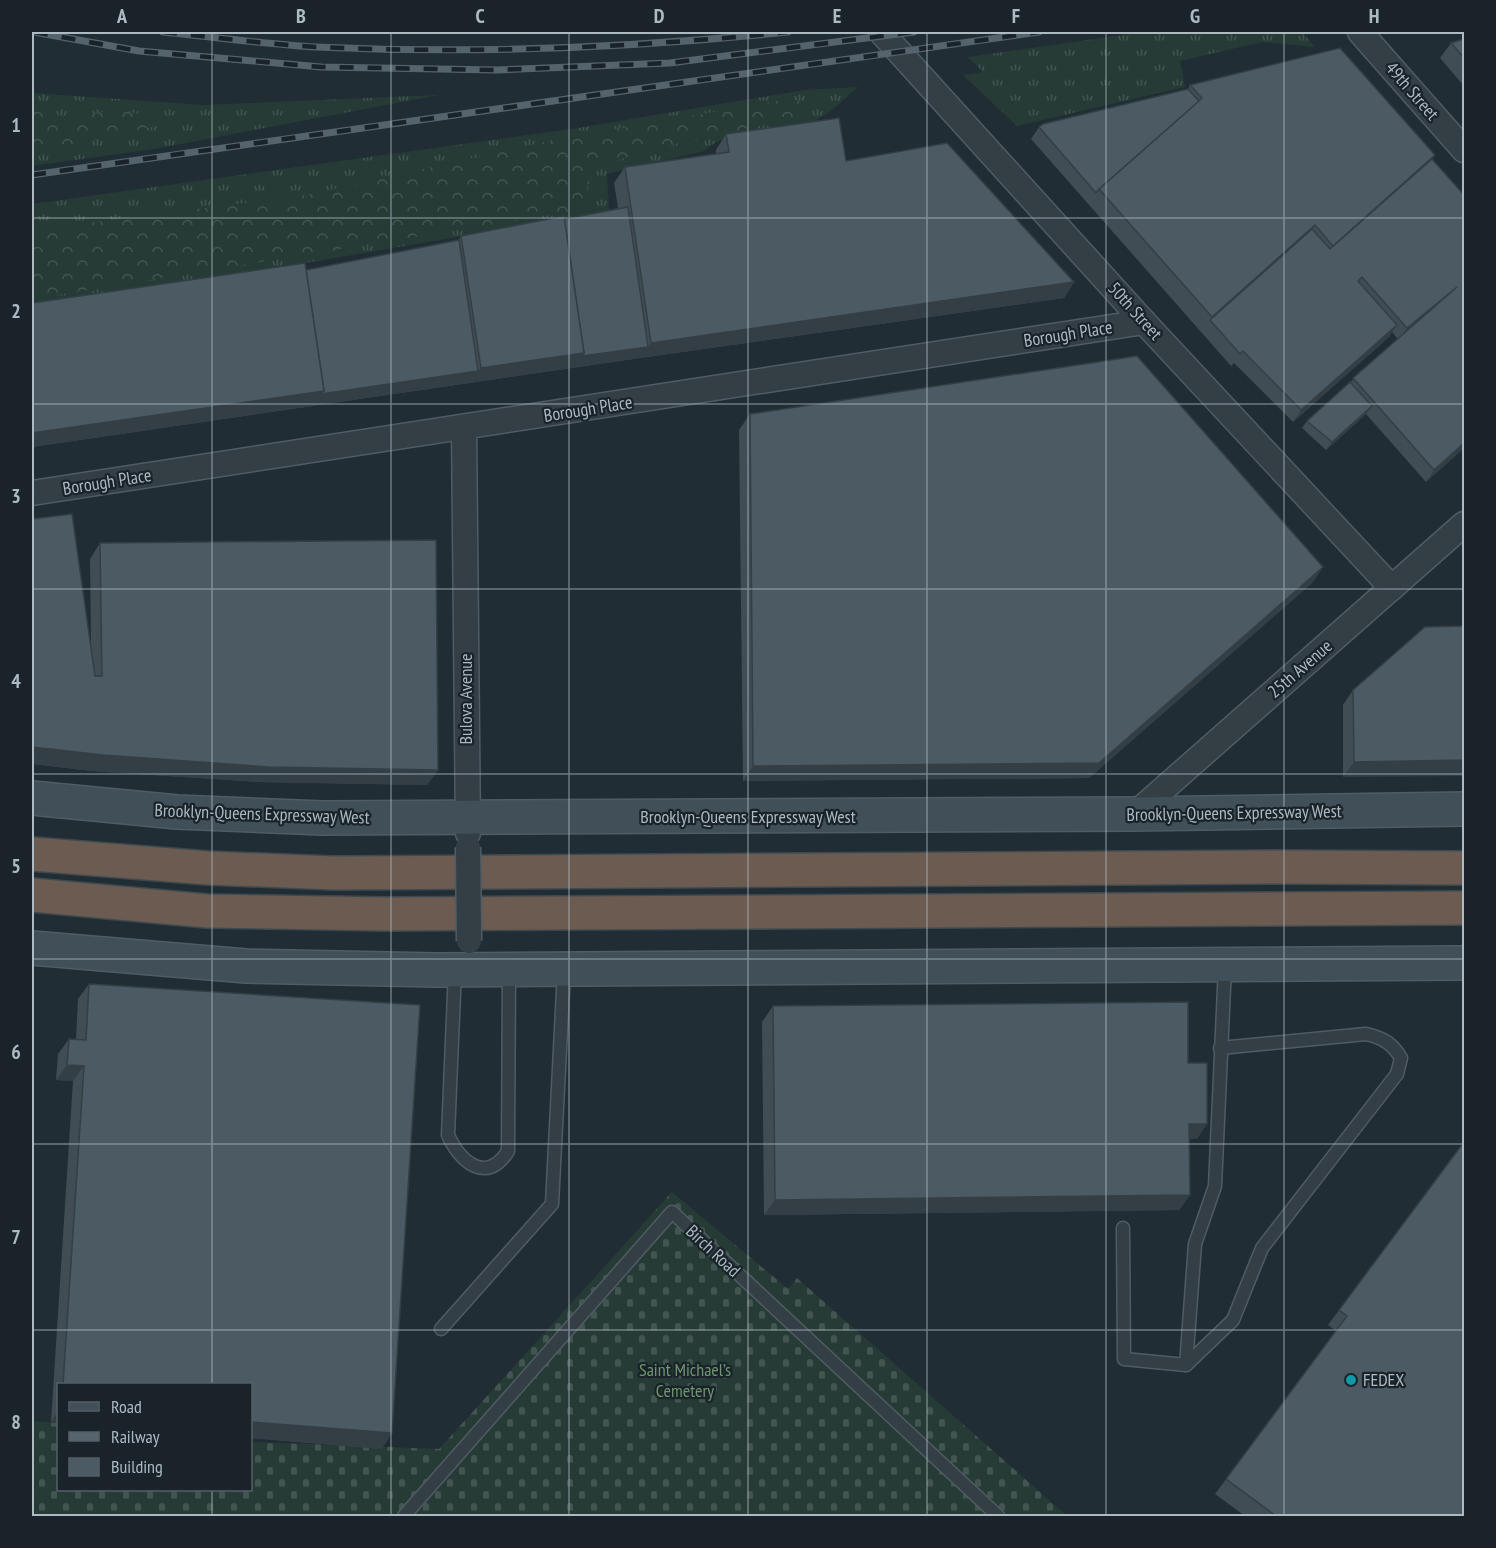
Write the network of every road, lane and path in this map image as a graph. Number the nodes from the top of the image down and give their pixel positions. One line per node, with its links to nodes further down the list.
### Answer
1 (881, 32): 4 (street, 50th Street)
2 (1360, 32): 3 (street, 49th Street)
3 (1464, 150)
4 (1144, 322): 5 (street, Borough Place); 8 (street, 50th Street)
5 (464, 428): 6 (street, Borough Place); 12 (street, Bulova Avenue)
6 (32, 493)
7 (1464, 524): 8 (street, 25th Avenue)
8 (1392, 588): 11 (street, 25th Avenue)
9 (32, 798): 12 (street, Brooklyn-Queens Expressway West)
10 (1464, 809): 11 (street, Brooklyn-Queens Expressway West)
11 (1135, 814): 12 (street, Brooklyn-Queens Expressway West)
12 (468, 833): 20 (street, Bulova Avenue, bridge)
13 (32, 854): 15 (highway)
14 (1464, 859): 15 (highway)
15 (1281, 867): 16 (highway)
16 (1464, 868)
17 (32, 896): 18 (highway)
18 (1464, 909)
19 (32, 948): 20 (street)
20 (464, 960): 23 (street); 23 (lane)
21 (1464, 963): 22 (street)
22 (1225, 965): 24 (street); 25 (lane)
23 (509, 970): 24 (street)
24 (564, 970): 27 (lane)
25 (1220, 1048): 28 (lane); 28 (lane)
26 (1123, 1228): 28 (lane)
27 (441, 1329)
28 (1186, 1365)
29 (404, 1516): 30 (lane, Birch Road)
30 (998, 1516)

